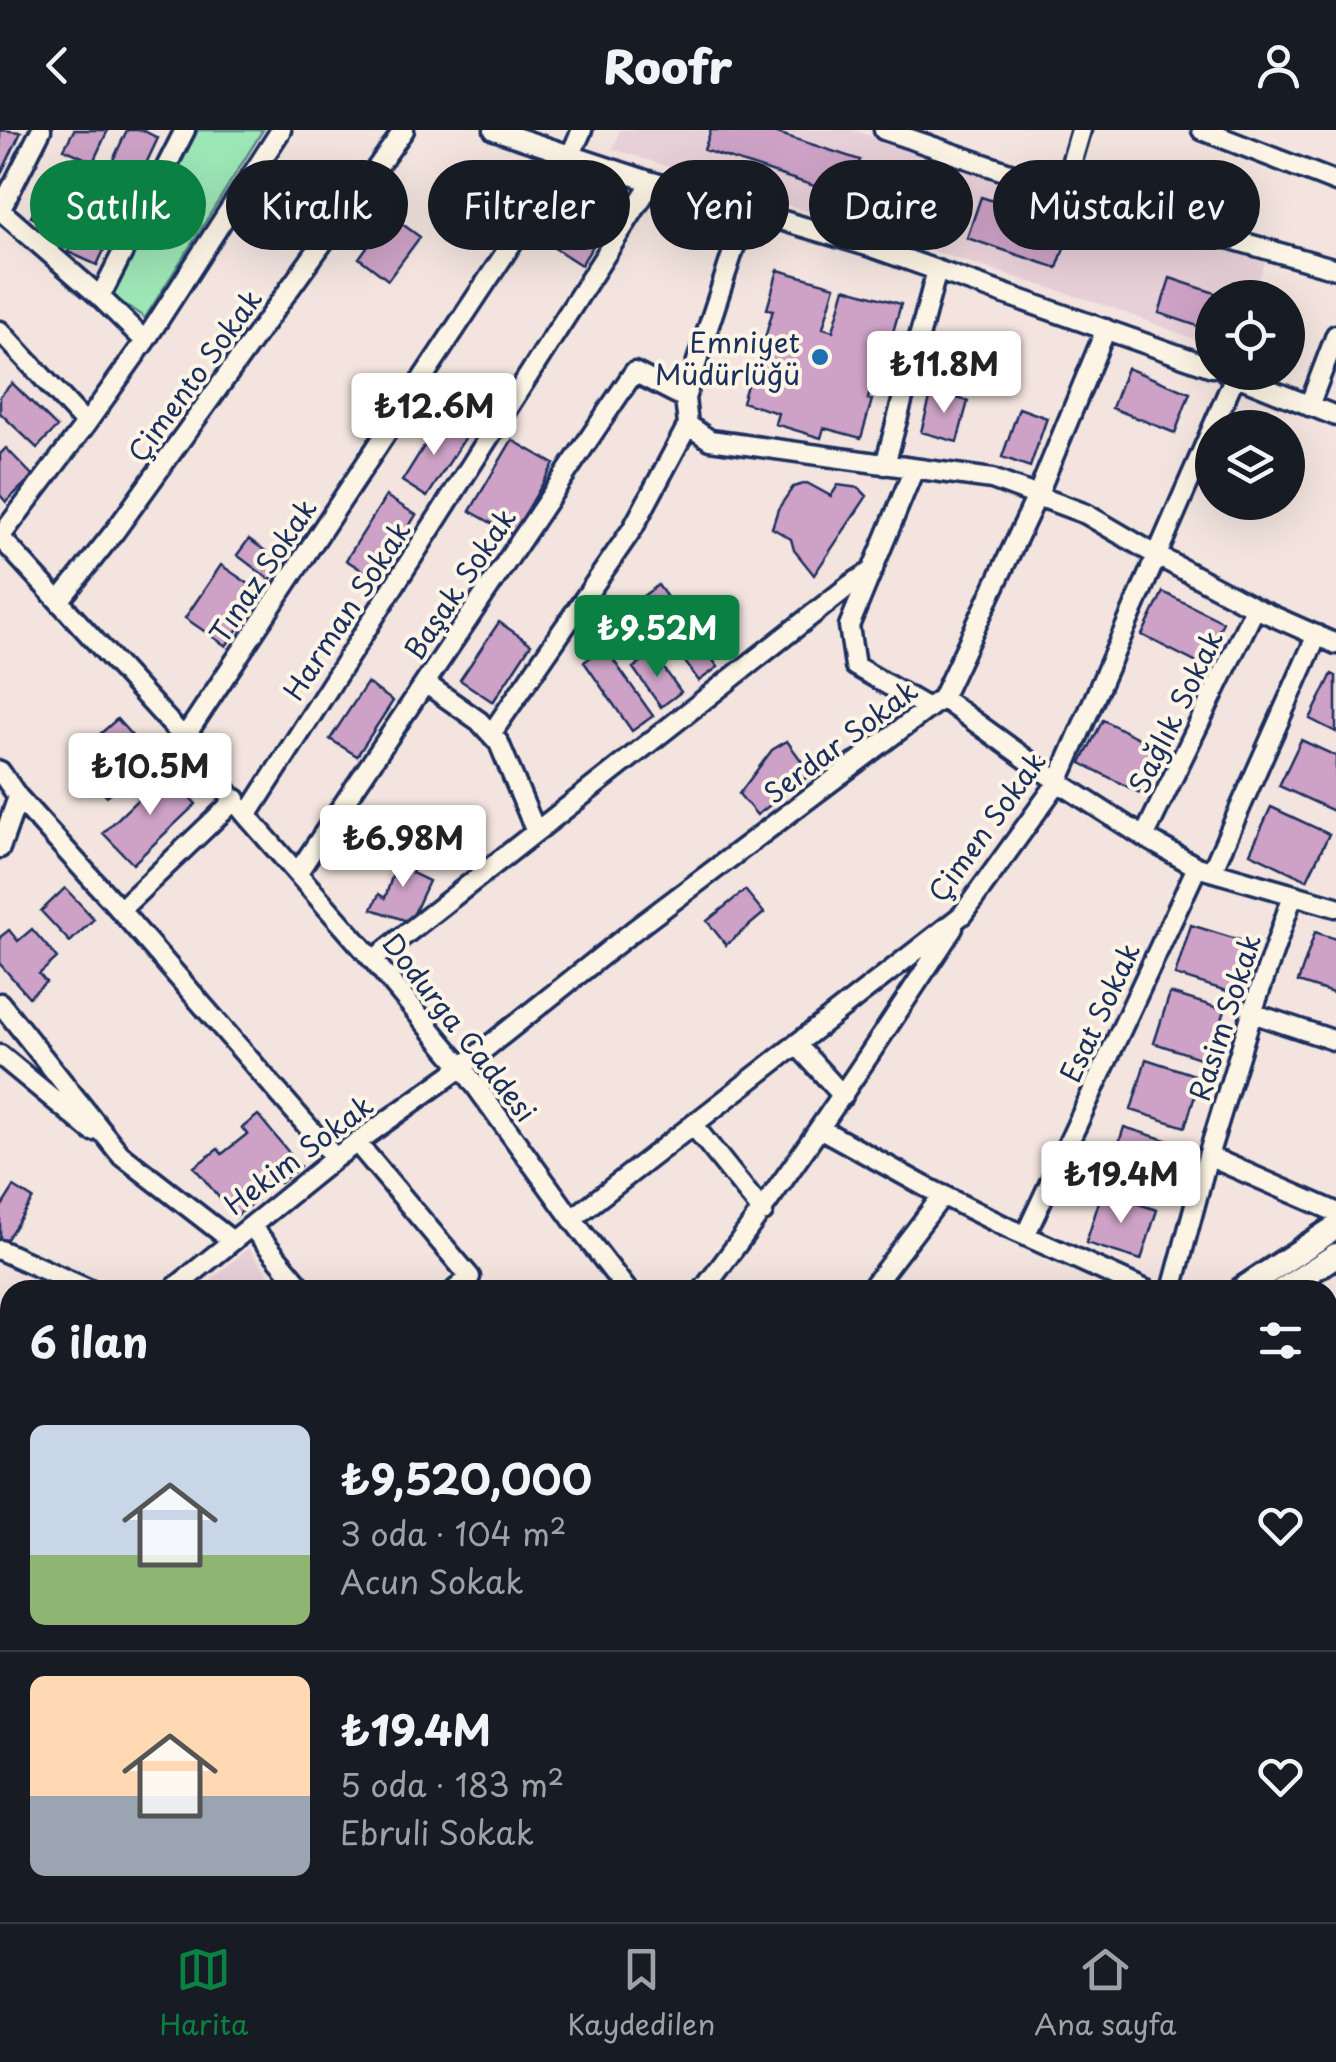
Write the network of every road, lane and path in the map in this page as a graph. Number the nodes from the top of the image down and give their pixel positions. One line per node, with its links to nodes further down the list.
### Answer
1 (41, 130): 17 (street)
2 (185, 130): 23 (street)
3 (282, 130): 27 (street)
4 (404, 130): 42 (street, Çimento Sokak)
5 (494, 130): 11 (street)
6 (582, 130): 11 (street, Tınaz Sokak)
7 (884, 130): 13 (street)
8 (1081, 130): 12 (street)
9 (1202, 130): 10 (street)
10 (1243, 138): 15 (street)
11 (570, 154): 14 (street); 49 (street, Tınaz Sokak)
12 (1072, 160)
13 (993, 167)
14 (650, 181)
15 (1336, 182)
16 (650, 185): 54 (street, Harman Sokak)
17 (0, 211): 23 (street)
18 (789, 222): 22 (street)
19 (1260, 247): 21 (street)
20 (734, 250): 31 (street)
21 (1336, 269)
22 (937, 270): 24 (street); 36 (street)
23 (100, 297): 27 (street)
24 (1106, 329): 28 (street); 38 (street)
25 (0, 330): 34 (street)
26 (1336, 336): 32 (street)
27 (145, 341): 34 (street)
28 (1195, 361)
29 (1224, 390): 40 (street, Çimen Sokak)
30 (1270, 390): 32 (street)
31 (685, 398): 35 (street); 46 (street, Başak Sokak)
32 (1309, 406): 33 (street)
33 (1336, 416)
34 (86, 424): 39 (street)
35 (688, 424): 36 (street); 48 (street)
36 (885, 465): 37 (street)
37 (914, 469): 38 (street); 41 (street)
38 (1037, 496): 40 (street); 47 (street)
39 (0, 537): 42 (street, Dodurga Caddesi)
40 (1156, 555): 43 (street); 51 (street, Çimen Sokak)
41 (873, 570): 47 (street); 55 (street)
42 (60, 600): 49 (street, Dodurga Caddesi)
43 (1255, 608): 44 (street); 56 (street, Sağlık Sokak)
44 (1316, 636): 45 (street); 58 (street, Esat Sokak)
45 (1336, 644)
46 (424, 683): 48 (street); 59 (street, Başak Sokak)
47 (935, 703): 51 (street, Serdar Sokak); 70 (street, Serdar Sokak)
48 (491, 734): 55 (street)
49 (184, 738): 53 (street, Dodurga Caddesi)
50 (0, 770): 52 (street)
51 (1058, 782): 56 (street, Serdar Sokak); 63 (street, Çimen Sokak)
52 (9, 798): 57 (street); 62 (street)
53 (236, 800): 54 (street, Dodurga Caddesi); 62 (street)
54 (248, 816): 59 (street, Dodurga Caddesi)
55 (536, 832): 64 (street)
56 (1144, 837): 58 (street, Serdar Sokak)
57 (0, 848)
58 (1205, 869): 60 (street, Serdar Sokak); 84 (street, Esat Sokak)
59 (298, 872): 64 (street, Dodurga Caddesi)
60 (1293, 895): 61 (street, Serdar Sokak); 66 (street, Rasim Sokak)
61 (1336, 907)
62 (120, 910): 77 (street)
63 (962, 914): 68 (street, Çimen Sokak); 71 (street)
64 (373, 960): 70 (street, Dodurga Caddesi)
65 (0, 1003): 75 (street)
66 (1252, 1014): 67 (street); 76 (street, Rasim Sokak)
67 (1336, 1041)
68 (797, 1045): 71 (street); 72 (street, Çimen Sokak)
69 (0, 1056): 75 (street)
70 (462, 1067): 74 (street, Hekim Sokak); 81 (street, Dodurga Caddesi)
71 (843, 1096): 73 (street)
72 (693, 1125): 79 (street); 81 (street, Çimen Sokak)
73 (821, 1129): 78 (street); 79 (street)
74 (357, 1143): 77 (street, Hekim Sokak); 91 (street)
75 (120, 1154): 85 (street)
76 (1208, 1156): 80 (street); 96 (street, Rasim Sokak)
77 (335, 1158): 82 (street, Hekim Sokak)
78 (943, 1195): 84 (street); 94 (street)
79 (762, 1212): 93 (street)
80 (1336, 1212)
81 (572, 1219): 92 (street, Dodurga Caddesi)
82 (251, 1226): 85 (street, Hekim Sokak); 90 (street)
83 (1336, 1227): 97 (main road)
84 (1025, 1236): 95 (street)
85 (231, 1240): 89 (street, Hekim Sokak)
86 (0, 1250): 88 (street)
87 (1336, 1255): 98 (main road)
88 (68, 1280)
89 (184, 1280)
90 (296, 1280)
91 (467, 1280)
92 (618, 1280)
93 (711, 1280)
94 (878, 1280)
95 (1124, 1280)
96 (1175, 1280)
97 (1256, 1280)
98 (1297, 1280)

